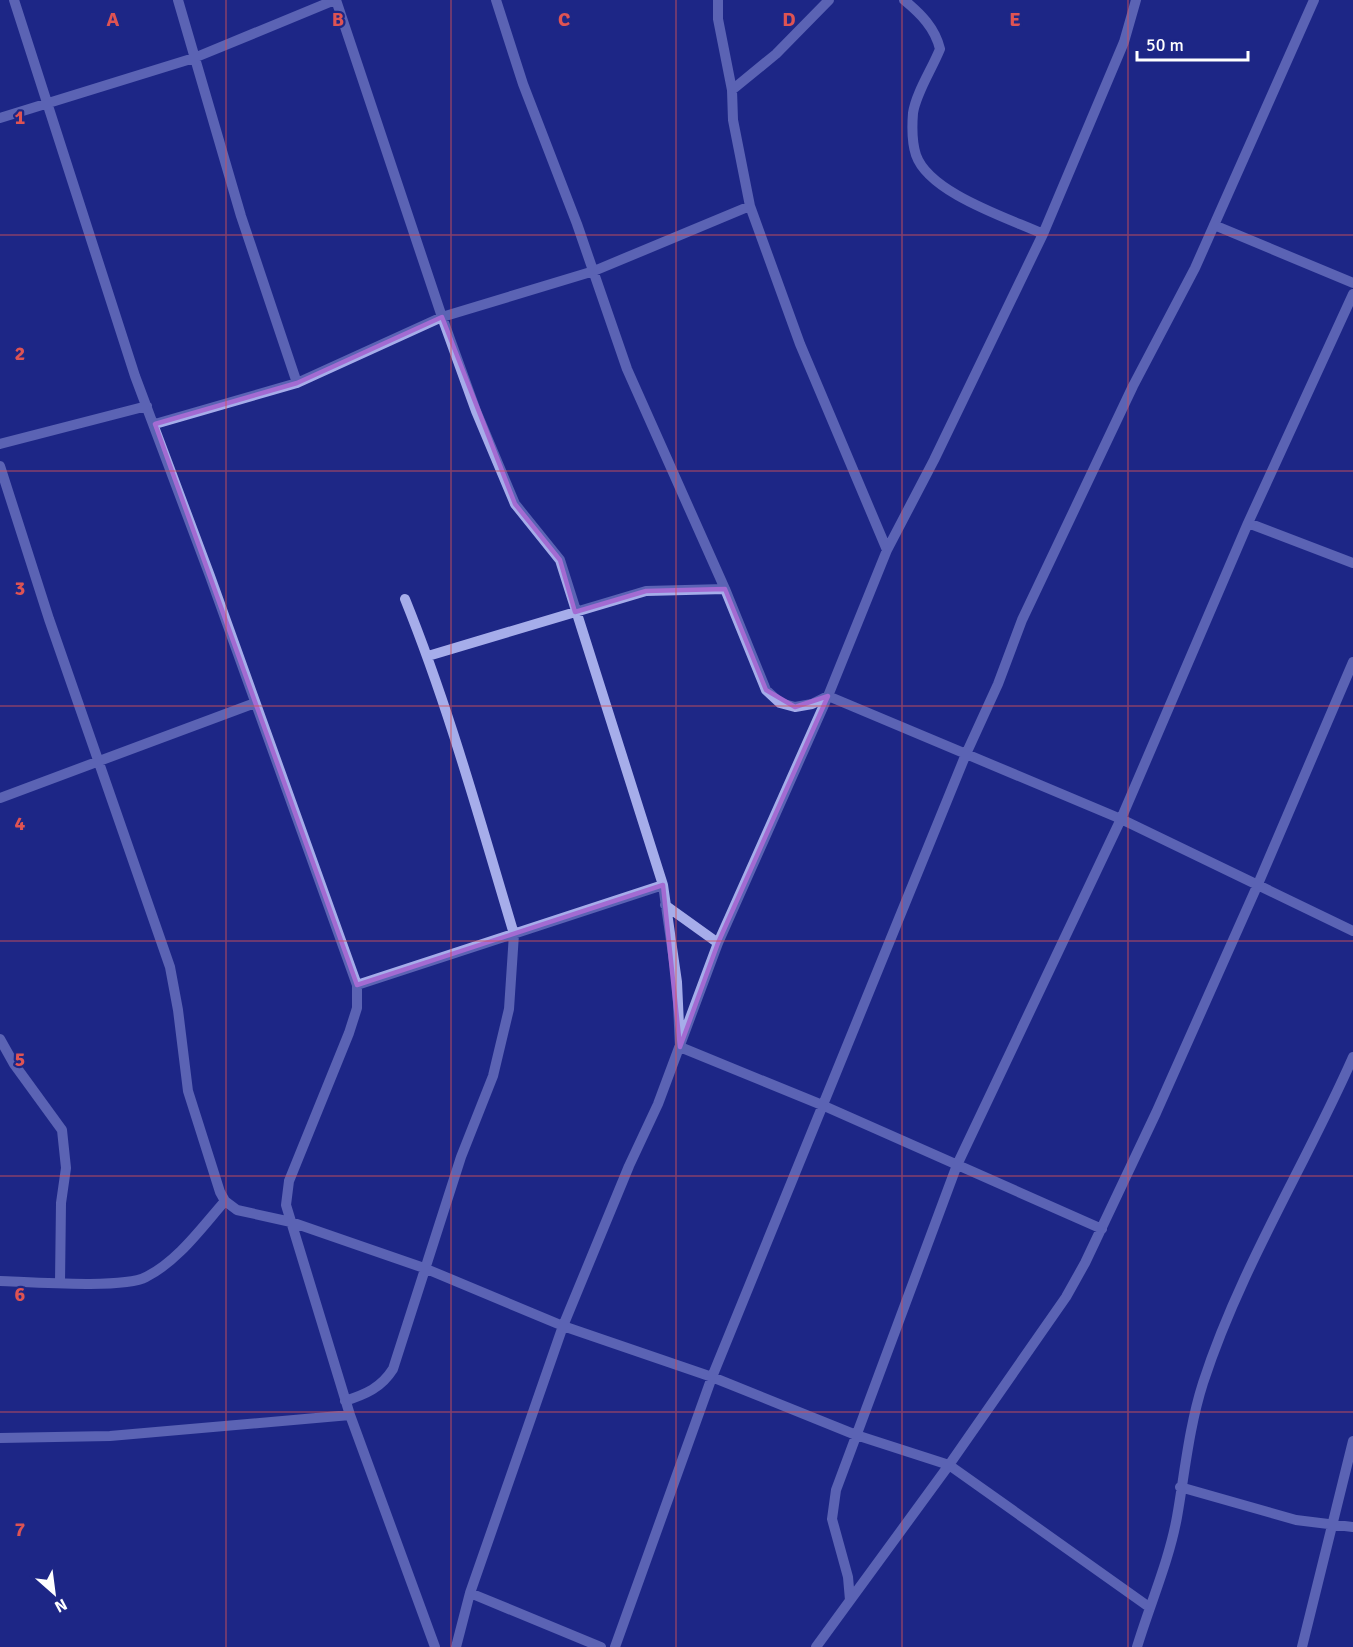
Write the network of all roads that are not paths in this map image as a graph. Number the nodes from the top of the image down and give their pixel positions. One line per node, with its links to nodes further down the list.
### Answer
1 (14, 0): 12 (street)
2 (178, 0): 10 (street)
3 (336, 0): 10 (street); 20 (street)
4 (496, 0): 17 (street)
5 (718, 0): 11 (street)
6 (829, 0): 11 (street)
7 (904, 0): 16 (street)
8 (1136, 0): 16 (street)
9 (1314, 0): 15 (street)
10 (194, 58): 12 (street); 22 (street)
11 (732, 90): 14 (street)
12 (48, 105): 13 (street); 23 (street)
13 (0, 118)
14 (750, 206): 17 (street); 28 (street)
15 (1214, 225): 18 (street); 37 (street)
16 (1043, 234): 28 (street)
17 (594, 271): 20 (street); 30 (street)
18 (1353, 283)
19 (1353, 294): 21 (street)
20 (442, 317): 22 (street); 32 (street)
21 (1349, 321): 27 (street)
22 (297, 383): 24 (street)
23 (147, 406): 24 (street); 25 (street)
24 (154, 424): 36 (street)
25 (0, 444)
26 (0, 466): 38 (street)
27 (1248, 523): 29 (street); 40 (street)
28 (887, 550): 35 (street)
29 (1353, 563)
30 (725, 589): 32 (street); 35 (street)
31 (405, 599): 33 (street)
32 (575, 612): 33 (street); 42 (street)
33 (428, 656): 45 (street)
34 (1353, 662): 41 (street)
35 (828, 696): 37 (street); 46 (street)
36 (255, 703): 38 (street); 47 (street)
37 (966, 754): 40 (street); 52 (street)
38 (100, 761): 39 (street); 54 (street)
39 (0, 798)
40 (1121, 819): 41 (street); 53 (street)
41 (1258, 884): 44 (street); 56 (street)
42 (663, 885): 43 (street); 45 (street)
43 (665, 905): 46 (street); 49 (street)
44 (1353, 931)
45 (514, 933): 47 (street); 57 (street)
46 (718, 943): 49 (street)
47 (357, 985): 55 (street)
48 (0, 1039): 59 (street)
49 (680, 1047): 52 (street); 60 (street)
50 (1353, 1057): 51 (street)
51 (1348, 1078): 68 (street)
52 (822, 1106): 53 (street); 61 (street)
53 (957, 1165): 56 (street); 64 (street)
54 (225, 1201): 55 (street); 59 (street)
55 (291, 1222): 57 (street); 62 (street)
56 (1102, 1229): 67 (street)
57 (424, 1268): 60 (street); 62 (street)
58 (0, 1281): 59 (street)
59 (60, 1282)
60 (563, 1326): 61 (street); 71 (street)
61 (712, 1377): 64 (street); 77 (street)
62 (345, 1401): 63 (street)
63 (350, 1415): 65 (street); 74 (street)
64 (856, 1435): 67 (street); 72 (street)
65 (0, 1438)
66 (1353, 1442): 69 (street)
67 (949, 1465): 72 (street); 73 (street)
68 (1180, 1487): 69 (street); 73 (street)
69 (1333, 1525): 70 (street); 80 (street)
70 (1353, 1527)
71 (470, 1593): 75 (street); 76 (street)
72 (850, 1600): 78 (street)
73 (1149, 1606): 79 (street)
74 (435, 1647)
75 (456, 1647)
76 (602, 1647)
77 (615, 1647)
78 (816, 1647)
79 (1137, 1647)
80 (1302, 1647)

